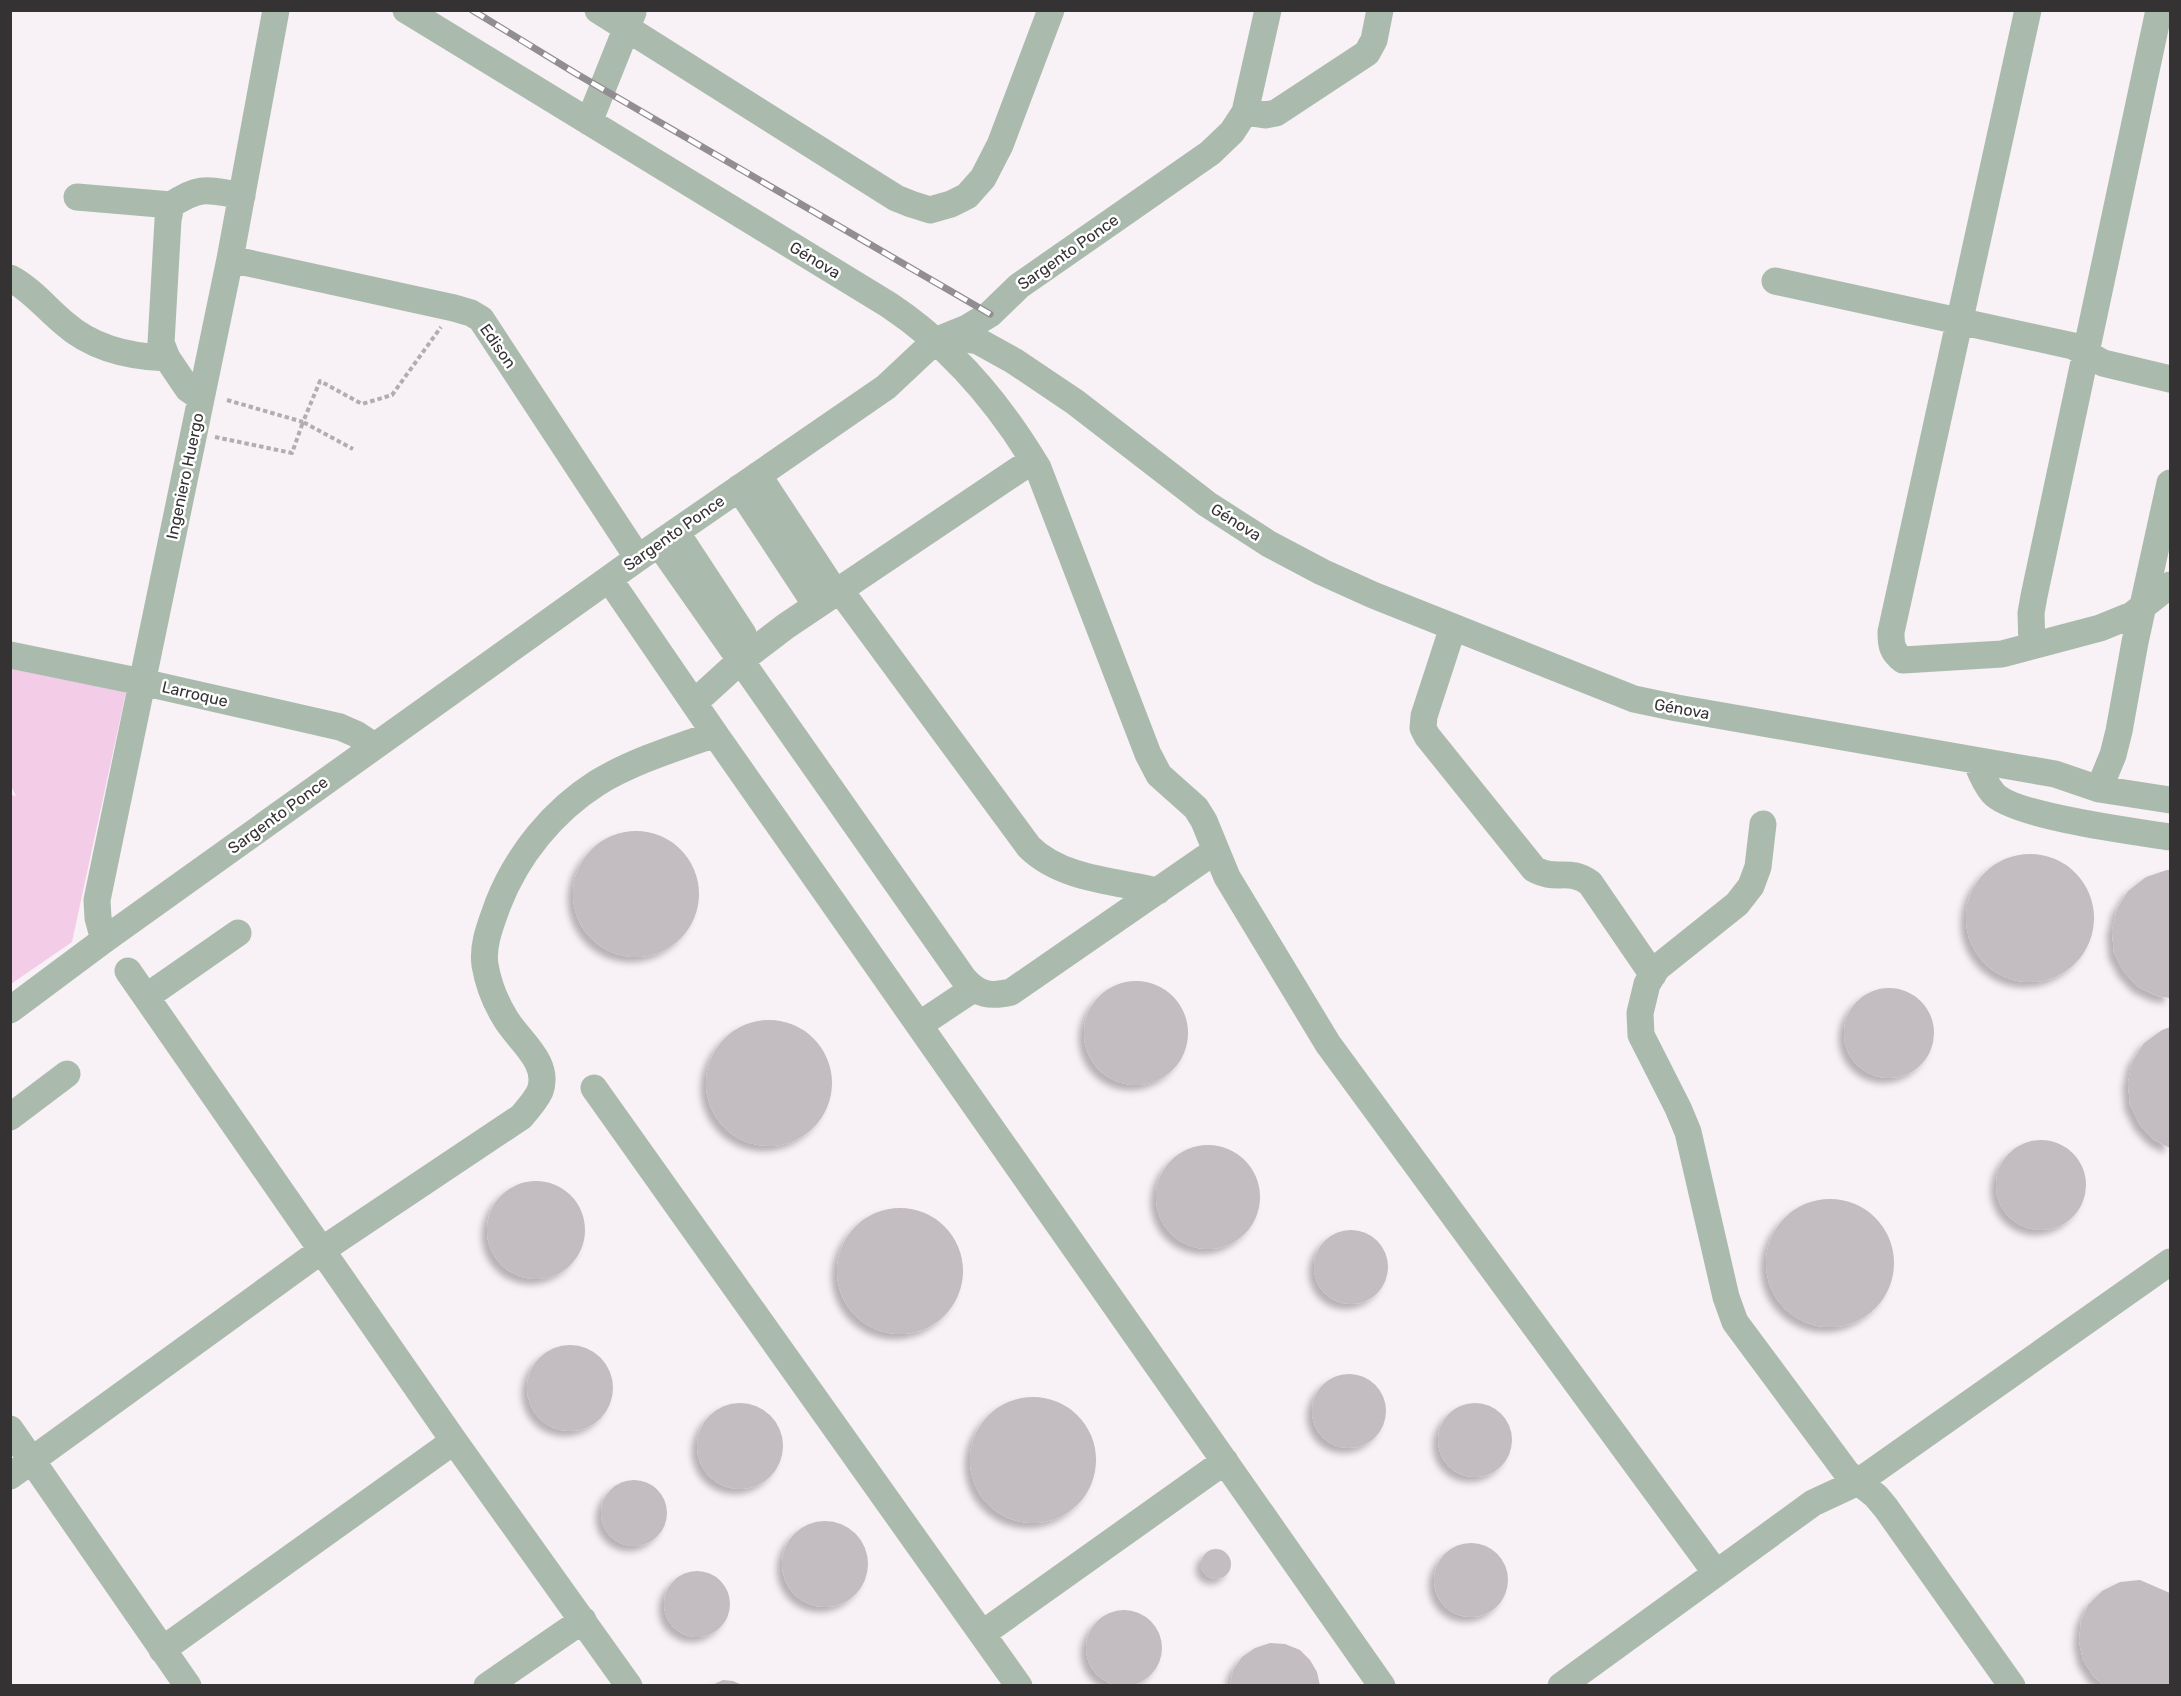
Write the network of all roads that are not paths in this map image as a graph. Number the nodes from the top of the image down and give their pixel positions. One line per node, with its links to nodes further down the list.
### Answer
1 (276, 10): 12 (street, Ingeniero Huergo)
2 (406, 10): 11 (street, Génova)
3 (598, 10): 9 (street)
4 (1051, 10): 9 (street)
5 (1268, 10): 10 (street, Sargento Ponce)
6 (1380, 10): 10 (street)
7 (2028, 10): 18 (street)
8 (2159, 10): 20 (street)
9 (631, 20): 11 (street)
10 (1245, 112): 19 (street, Sargento Ponce)
11 (589, 122): 19 (street, Génova)
12 (242, 196): 14 (street); 15 (street, Ingeniero Huergo)
13 (77, 197): 14 (street)
14 (171, 205): 21 (street)
15 (230, 259): 23 (street, Ingeniero Huergo); 27 (street, Edison)
16 (10, 278): 21 (street)
17 (1775, 281): 18 (street)
18 (1960, 321): 20 (street); 33 (street)
19 (935, 341): 24 (street); 25 (street, Sargento Ponce); 32 (street, Génova)
20 (2086, 353): 22 (street); 33 (street)
21 (167, 358): 23 (street)
22 (2170, 379)
23 (214, 399): 36 (street, Ingeniero Huergo)
24 (1033, 460): 30 (street); 45 (street)
25 (748, 482): 27 (street, Sargento Ponce); 30 (street)
26 (2170, 483): 31 (street)
27 (658, 544): 28 (street, Sargento Ponce); 35 (street, Edison)
28 (609, 579): 37 (street); 39 (street, Sargento Ponce)
29 (2170, 585): 31 (street)
30 (830, 596): 35 (street); 46 (street)
31 (2143, 606): 33 (street); 41 (street)
32 (1453, 627): 40 (street, Génova); 50 (street)
33 (2032, 646)
34 (10, 655): 36 (street, Larroque)
35 (747, 655): 37 (street); 51 (street, Edison)
36 (142, 682): 39 (street, Larroque); 48 (street, Ingeniero Huergo)
37 (694, 703): 38 (street)
38 (715, 734): 54 (street); 58 (street)
39 (374, 746): 48 (street, Sargento Ponce)
40 (1976, 761): 41 (street, Génova); 44 (street)
41 (2100, 789): 42 (street, Génova)
42 (2170, 800)
43 (1763, 824): 50 (street)
44 (2170, 837)
45 (1215, 851): 46 (street); 65 (street)
46 (1158, 891): 51 (street)
47 (238, 933): 52 (street)
48 (104, 939): 53 (street, Sargento Ponce)
49 (128, 971): 52 (street)
50 (1653, 975): 64 (street)
51 (973, 989): 54 (street)
52 (146, 997): 58 (street)
53 (10, 1010)
54 (919, 1025): 62 (street)
55 (67, 1074): 57 (street)
56 (594, 1088): 67 (street)
57 (10, 1117)
58 (322, 1250): 61 (street); 63 (street)
59 (2170, 1262): 64 (street)
60 (10, 1429): 63 (street)
61 (454, 1441): 66 (street); 68 (street)
62 (1225, 1461): 67 (street); 73 (street)
63 (21, 1468): 68 (street)
64 (1858, 1482): 65 (street); 75 (street)
65 (1716, 1573): 74 (street)
66 (583, 1620): 70 (street); 71 (street)
67 (982, 1634): 72 (street)
68 (162, 1650): 69 (street)
69 (188, 1686)
70 (487, 1686)
71 (629, 1686)
72 (1019, 1686)
73 (1382, 1686)
74 (1561, 1686)
75 (2012, 1686)

